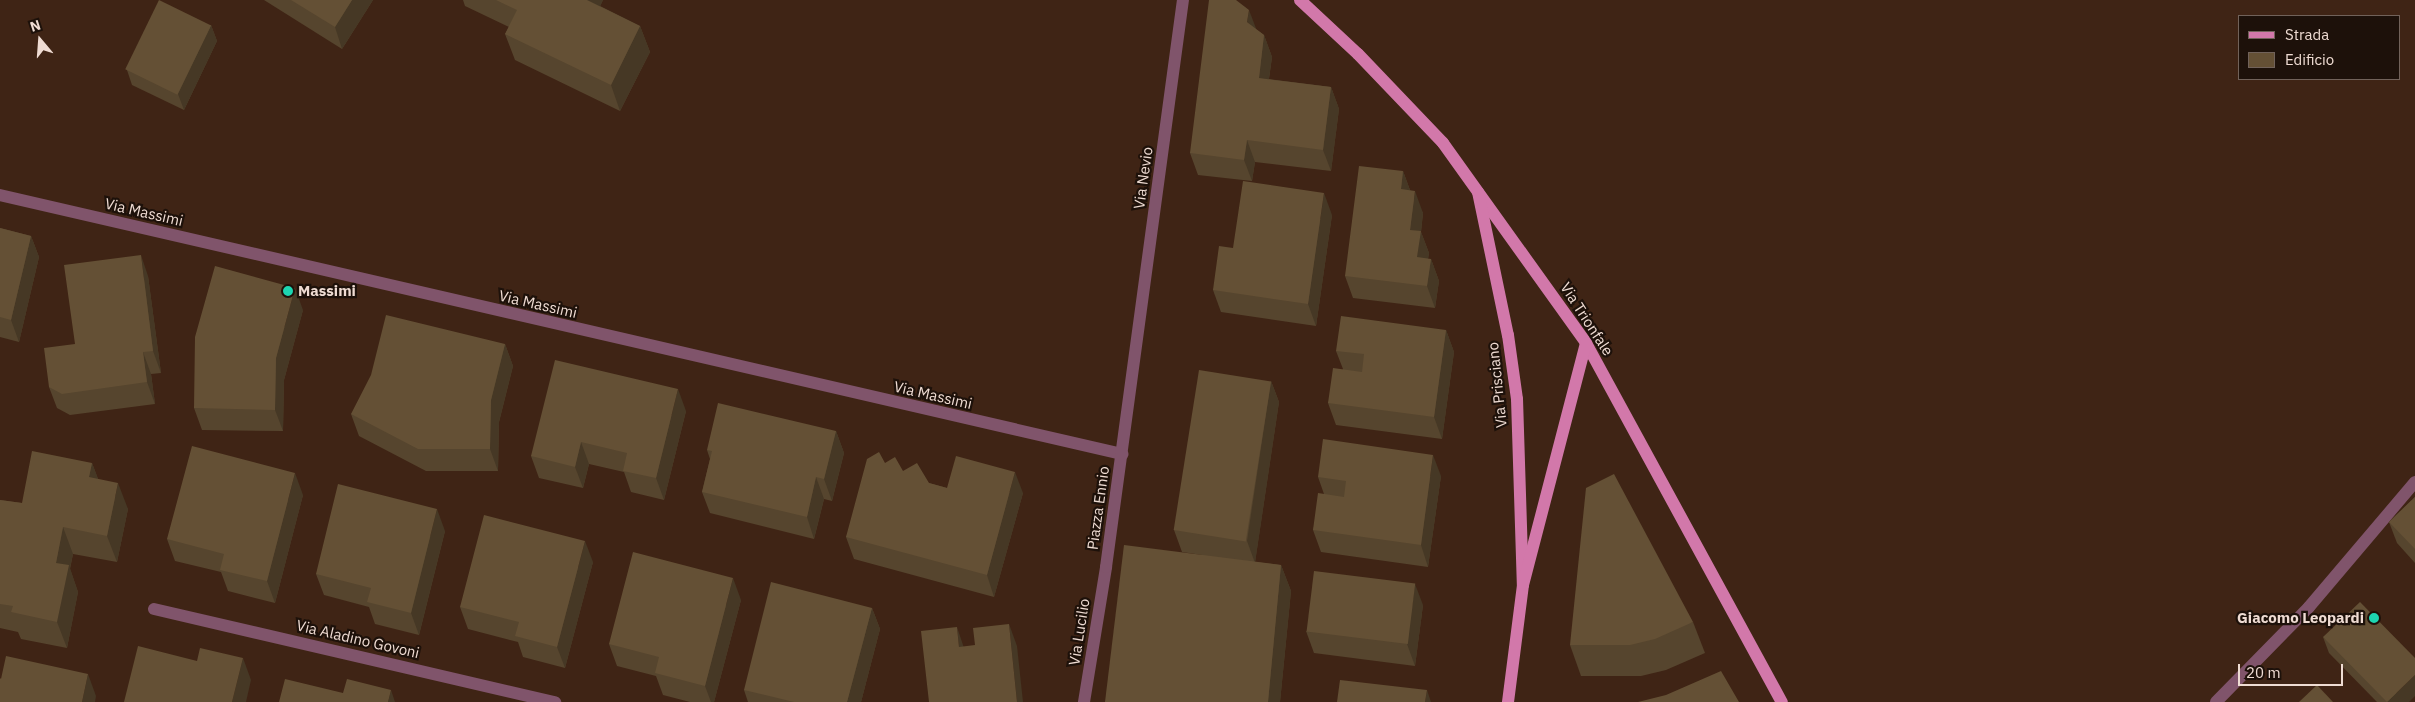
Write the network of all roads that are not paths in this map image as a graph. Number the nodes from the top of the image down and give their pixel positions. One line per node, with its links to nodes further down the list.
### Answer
1 (1183, 0): 6 (street, Via Nevio)
2 (1300, 0): 3 (main road, Via Trionfale)
3 (1476, 185): 5 (main road, Via Trionfale); 11 (main road, Via Prisciano)
4 (0, 196): 7 (street, Via Massimi)
5 (1586, 343): 11 (main road, Via Prisciano); 16 (main road, Via Trionfale)
6 (1135, 360): 8 (street, Piazza Ennio)
7 (1069, 443): 8 (street, Piazza Ennio)
8 (1122, 454): 10 (street, Piazza Ennio)
9 (2415, 482): 17 (street)
10 (1106, 567): 14 (street, Via Lucilio)
11 (1523, 585): 15 (main road, Via Prisciano)
12 (154, 609): 13 (street, Via Aladino Govoni)
13 (555, 702)
14 (1084, 702)
15 (1508, 702)
16 (1782, 702)
17 (2216, 702)

